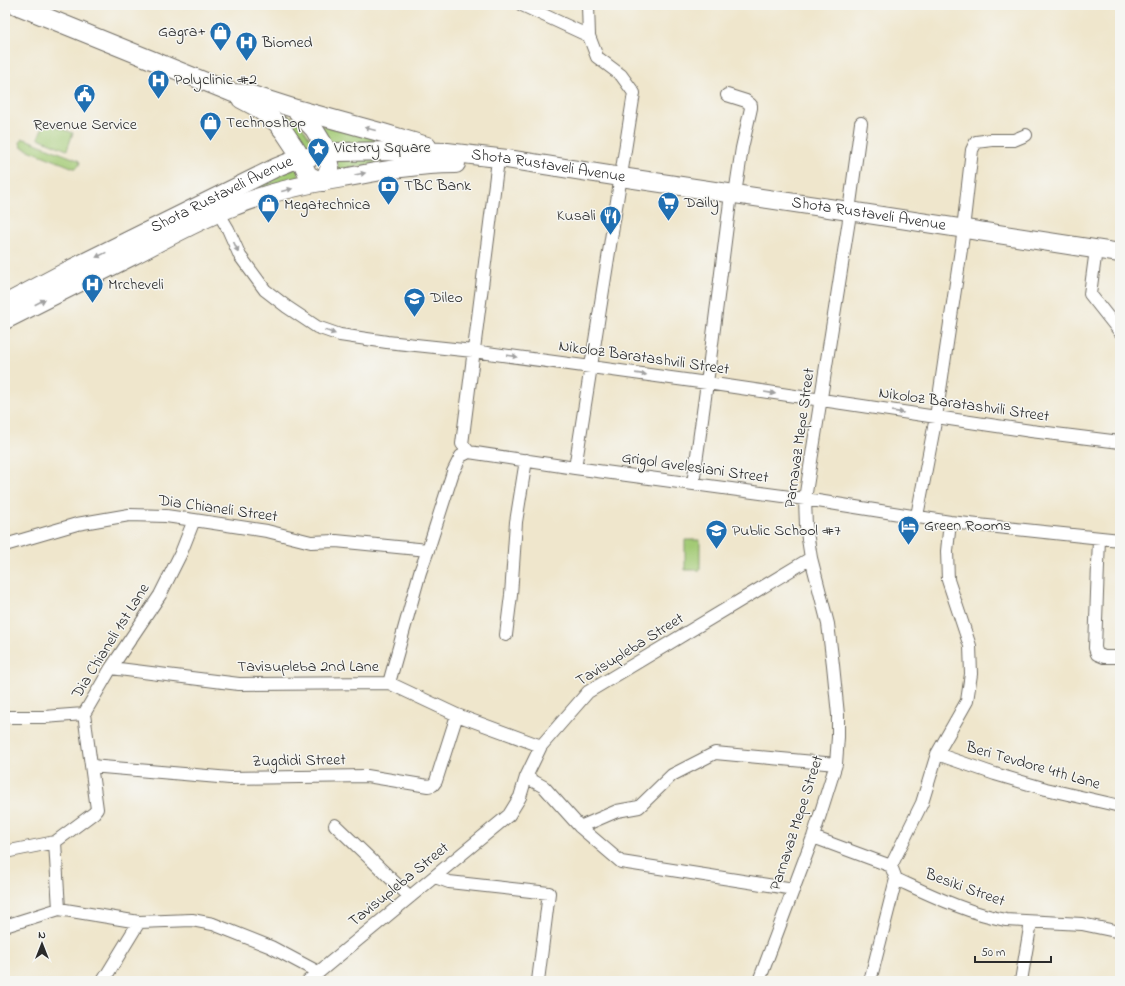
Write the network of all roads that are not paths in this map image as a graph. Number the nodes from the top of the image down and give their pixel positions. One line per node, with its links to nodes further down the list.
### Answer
1 (16, 5): 5 (main road)
2 (522, 5): 4 (street)
3 (588, 5): 4 (street)
4 (589, 36): 14 (street)
5 (233, 93): 7 (main road); 12 (main road)
6 (727, 95): 16 (street)
7 (296, 109): 10 (main road, one-way to 7); 11 (main road)
8 (861, 124): 18 (street, Parnavaz Mepe Street)
9 (1026, 135): 19 (street)
10 (447, 152): 11 (main road, Shota Rustaveli Avenue); 14 (main road, Shota Rustaveli Avenue)
11 (326, 154): 12 (main road, Shota Rustaveli Avenue); 15 (main road)
12 (300, 159): 15 (main road); 23 (main road, Shota Rustaveli Avenue, one-way to 23)
13 (498, 168): 14 (main road, Shota Rustaveli Avenue); 15 (main road, Shota Rustaveli Avenue, one-way to 13); 26 (street)
14 (620, 181): 16 (main road, Shota Rustaveli Avenue); 27 (street)
15 (322, 182): 17 (main road, Shota Rustaveli Avenue, one-way to 15)
16 (732, 198): 18 (main road, Shota Rustaveli Avenue); 28 (street)
17 (218, 212): 24 (main road, Shota Rustaveli Avenue, one-way to 17); 26 (street, Nikoloz Baratashvili Street, one-way to 26)
18 (849, 215): 19 (main road, Shota Rustaveli Avenue); 29 (street, Parnavaz Mepe Street)
19 (963, 233): 20 (main road, Shota Rustaveli Avenue); 21 (main road, Shota Rustaveli Avenue); 30 (street)
20 (1120, 253)
21 (1095, 257): 22 (main road, Shota Rustaveli Avenue); 25 (street)
22 (1120, 260)
23 (5, 304)
24 (5, 320)
25 (1120, 332)
26 (474, 351): 27 (street, Nikoloz Baratashvili Street, one-way to 27); 32 (street)
27 (591, 367): 28 (street, Nikoloz Baratashvili Street, one-way to 28); 34 (street)
28 (707, 383): 29 (street, Nikoloz Baratashvili Street, one-way to 29); 35 (street)
29 (821, 401): 30 (street, Nikoloz Baratashvili Street, one-way to 30); 36 (street, Parnavaz Mepe Street)
30 (936, 417): 31 (street, Nikoloz Baratashvili Street); 37 (street)
31 (1120, 442)
32 (469, 452): 33 (street, Grigol Gvelesiani Street); 43 (street)
33 (526, 460): 34 (street, Grigol Gvelesiani Street); 45 (street)
34 (575, 468): 35 (street, Grigol Gvelesiani Street)
35 (693, 484): 36 (street, Grigol Gvelesiani Street)
36 (805, 499): 37 (street, Grigol Gvelesiani Street); 44 (street, Parnavaz Mepe Street)
37 (917, 516): 39 (street, Grigol Gvelesiani Street)
38 (194, 520): 42 (street, Dia Chianeli Street); 43 (street, Dia Chianeli Street); 47 (street, Dia Chianeli 1st Lane)
39 (950, 522): 40 (street, Grigol Gvelesiani Street); 53 (street)
40 (1099, 538): 41 (street, Grigol Gvelesiani Street); 46 (street)
41 (1120, 540)
42 (5, 545)
43 (428, 550): 48 (street)
44 (811, 558): 52 (street, Tavisupleba Street); 54 (street, Parnavaz Mepe Street)
45 (506, 635)
46 (1120, 657)
47 (111, 668): 48 (street, Tavisupleba 2nd Lane); 49 (street, Dia Chianeli 1st Lane)
48 (390, 683): 50 (street, Tavisupleba 2nd Lane)
49 (84, 714): 51 (street); 55 (street, Dia Chianeli 1st Lane)
50 (457, 715): 52 (street, Tavisupleba 2nd Lane); 55 (street, Zugdidi Street)
51 (5, 717)
52 (541, 746): 56 (street, Tavisupleba Street)
53 (937, 754): 57 (street, Beri Tevdore 4th Lane); 63 (street)
54 (836, 764): 59 (street); 60 (street, Parnavaz Mepe Street)
55 (91, 766): 61 (street, Dia Chianeli 1st Lane)
56 (526, 777): 59 (street); 64 (street, Tavisupleba Street)
57 (1120, 806)
58 (335, 825): 67 (street)
59 (580, 827): 66 (street)
60 (813, 837): 63 (street); 66 (street, Parnavaz Mepe Street)
61 (55, 842): 62 (street); 68 (street)
62 (5, 852)
63 (891, 866): 65 (street)
64 (435, 877): 67 (street, Tavisupleba Street); 76 (street)
65 (896, 878): 70 (street, Besiki Street); 78 (street)
66 (794, 889): 77 (street, Parnavaz Mepe Street)
67 (410, 897): 73 (street, Tavisupleba Street)
68 (60, 908): 69 (street); 71 (street)
69 (139, 922): 73 (street); 74 (street)
70 (1031, 922): 72 (street, Besiki Street); 79 (street)
71 (5, 926)
72 (1120, 932)
73 (318, 972): 75 (street, Tavisupleba Street)
74 (103, 981)
75 (308, 981)
76 (538, 981)
77 (759, 981)
78 (870, 981)
79 (1021, 981)

